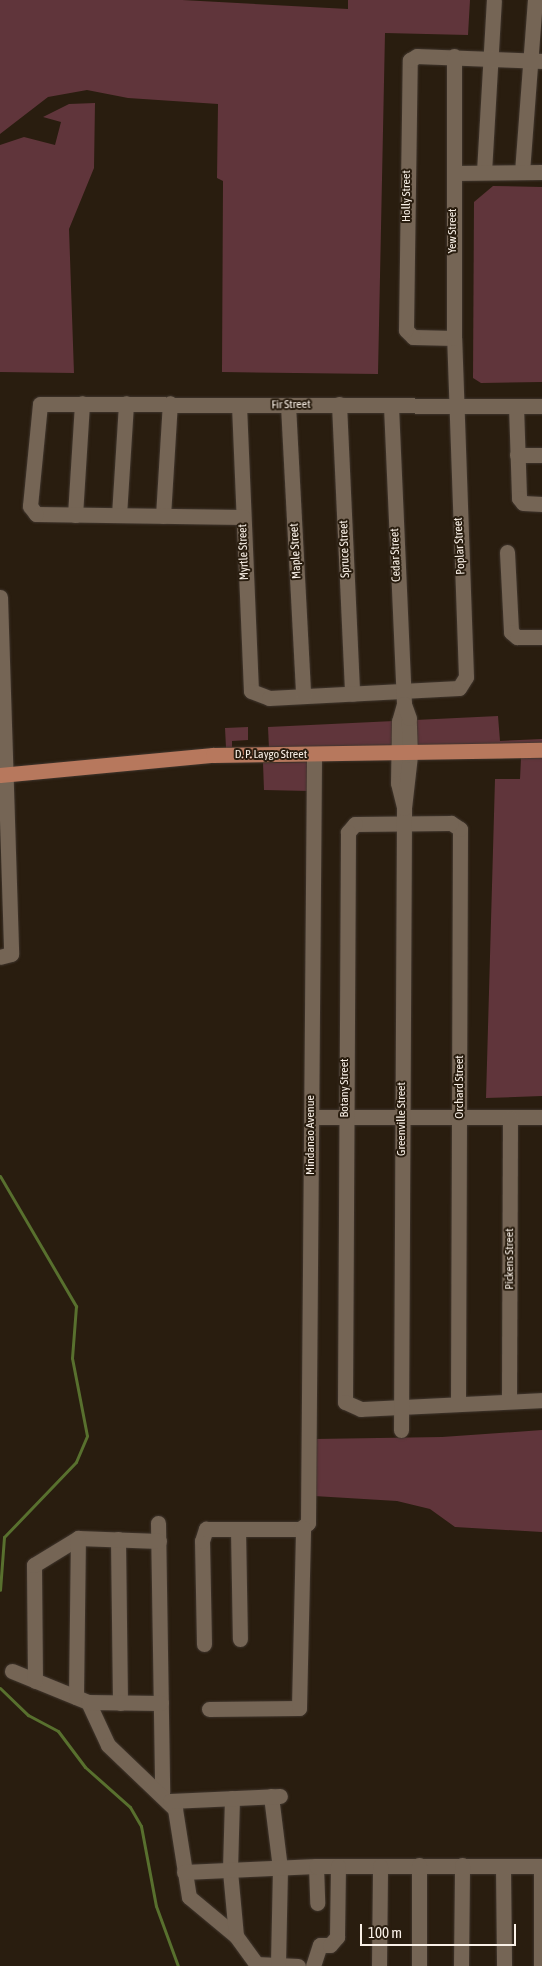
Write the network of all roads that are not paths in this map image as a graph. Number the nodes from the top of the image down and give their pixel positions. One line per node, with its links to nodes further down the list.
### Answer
1 (494, 0): 4 (street)
2 (534, 0): 5 (street)
3 (454, 56): 4 (street); 9 (street, Yew Street); 10 (street, Holly Street)
4 (490, 58): 5 (street); 6 (street)
5 (536, 61): 7 (street)
6 (484, 172): 7 (street); 9 (street)
7 (522, 172): 8 (street)
8 (542, 172)
9 (454, 173): 10 (street, Yew Street)
10 (454, 338): 17 (street, Yew Street)
11 (82, 403): 12 (street, Fir Street); 24 (street); 24 (street, Fir Street)
12 (126, 403): 13 (street, Fir Street); 25 (street)
13 (170, 404): 15 (street, Fir Street); 26 (street)
14 (339, 404): 16 (street, Fir Street); 18 (street, Fir Street); 31 (street, Spruce Street)
15 (239, 405): 16 (street, Fir Street); 27 (street, Myrtle Street)
16 (288, 405): 32 (street, Maple Street)
17 (456, 405): 18 (street, Fir Street); 19 (street, Fir Street); 33 (street, Poplar Street)
18 (392, 406): 33 (street, Cedar Street)
19 (516, 406): 20 (street, Fir Street); 21 (street)
20 (542, 406)
21 (517, 455): 22 (street); 23 (street)
22 (542, 455)
23 (542, 504)
24 (74, 515): 25 (street)
25 (119, 515): 26 (street)
26 (163, 516): 27 (street)
27 (243, 517): 32 (street, Myrtle Street)
28 (507, 552): 30 (street)
29 (0, 596): 37 (street)
30 (542, 637)
31 (352, 694): 32 (street); 33 (street)
32 (303, 696)
33 (403, 698): 36 (street, Cedar Street)
34 (542, 750): 36 (main road, D. P. Laygo Street)
35 (314, 754): 36 (main road, D. P. Laygo Street); 37 (main road, D. P. Laygo Street); 53 (street, Mindanao Avenue)
36 (404, 755): 39 (street, Greenville Street)
37 (4, 774): 38 (street)
38 (4, 809): 40 (street)
39 (404, 824): 41 (street, Greenville Street); 43 (street, Botany Street); 44 (street, Orchard Street)
40 (0, 957)
41 (402, 1116): 43 (street); 44 (street); 50 (street, Greenville Street)
42 (317, 1117): 43 (street)
43 (345, 1117): 50 (street, Botany Street)
44 (460, 1117): 46 (street); 49 (street, Orchard Street)
45 (542, 1117): 46 (street)
46 (510, 1118): 48 (street, Pickens Street)
47 (542, 1400): 48 (street)
48 (509, 1401): 49 (street)
49 (458, 1403): 50 (street)
50 (402, 1405): 51 (street, Greenville Street)
51 (401, 1430)
52 (158, 1522): 57 (street)
53 (306, 1522): 54 (street); 65 (street, Mindanao Avenue)
54 (238, 1529): 58 (street); 59 (street)
55 (78, 1538): 56 (street); 61 (street); 62 (street)
56 (118, 1539): 57 (street); 63 (street)
57 (159, 1541): 64 (street)
58 (240, 1639)
59 (204, 1644)
60 (12, 1671): 61 (street)
61 (35, 1681): 62 (street)
62 (82, 1700): 63 (street); 66 (street)
63 (120, 1703): 64 (street)
64 (161, 1703): 66 (street)
65 (209, 1709)
66 (166, 1796): 67 (street); 77 (street)
67 (232, 1798): 75 (street); 76 (street)
68 (419, 1865): 69 (street); 72 (street); 84 (street)
69 (462, 1865): 73 (street); 85 (street)
70 (316, 1866): 71 (street); 75 (street); 78 (street)
71 (338, 1866): 72 (street); 82 (street)
72 (380, 1866): 83 (street)
73 (504, 1866): 74 (street); 86 (street)
74 (542, 1866): 87 (street)
75 (280, 1868): 76 (street); 80 (street)
76 (230, 1871): 77 (street); 79 (street)
77 (184, 1872): 79 (street)
78 (317, 1903)
79 (236, 1936): 80 (street)
80 (278, 1962): 81 (street)
81 (298, 1966)
82 (313, 1966)
83 (379, 1966)
84 (419, 1966)
85 (461, 1966)
86 (504, 1966)
87 (542, 1966)

